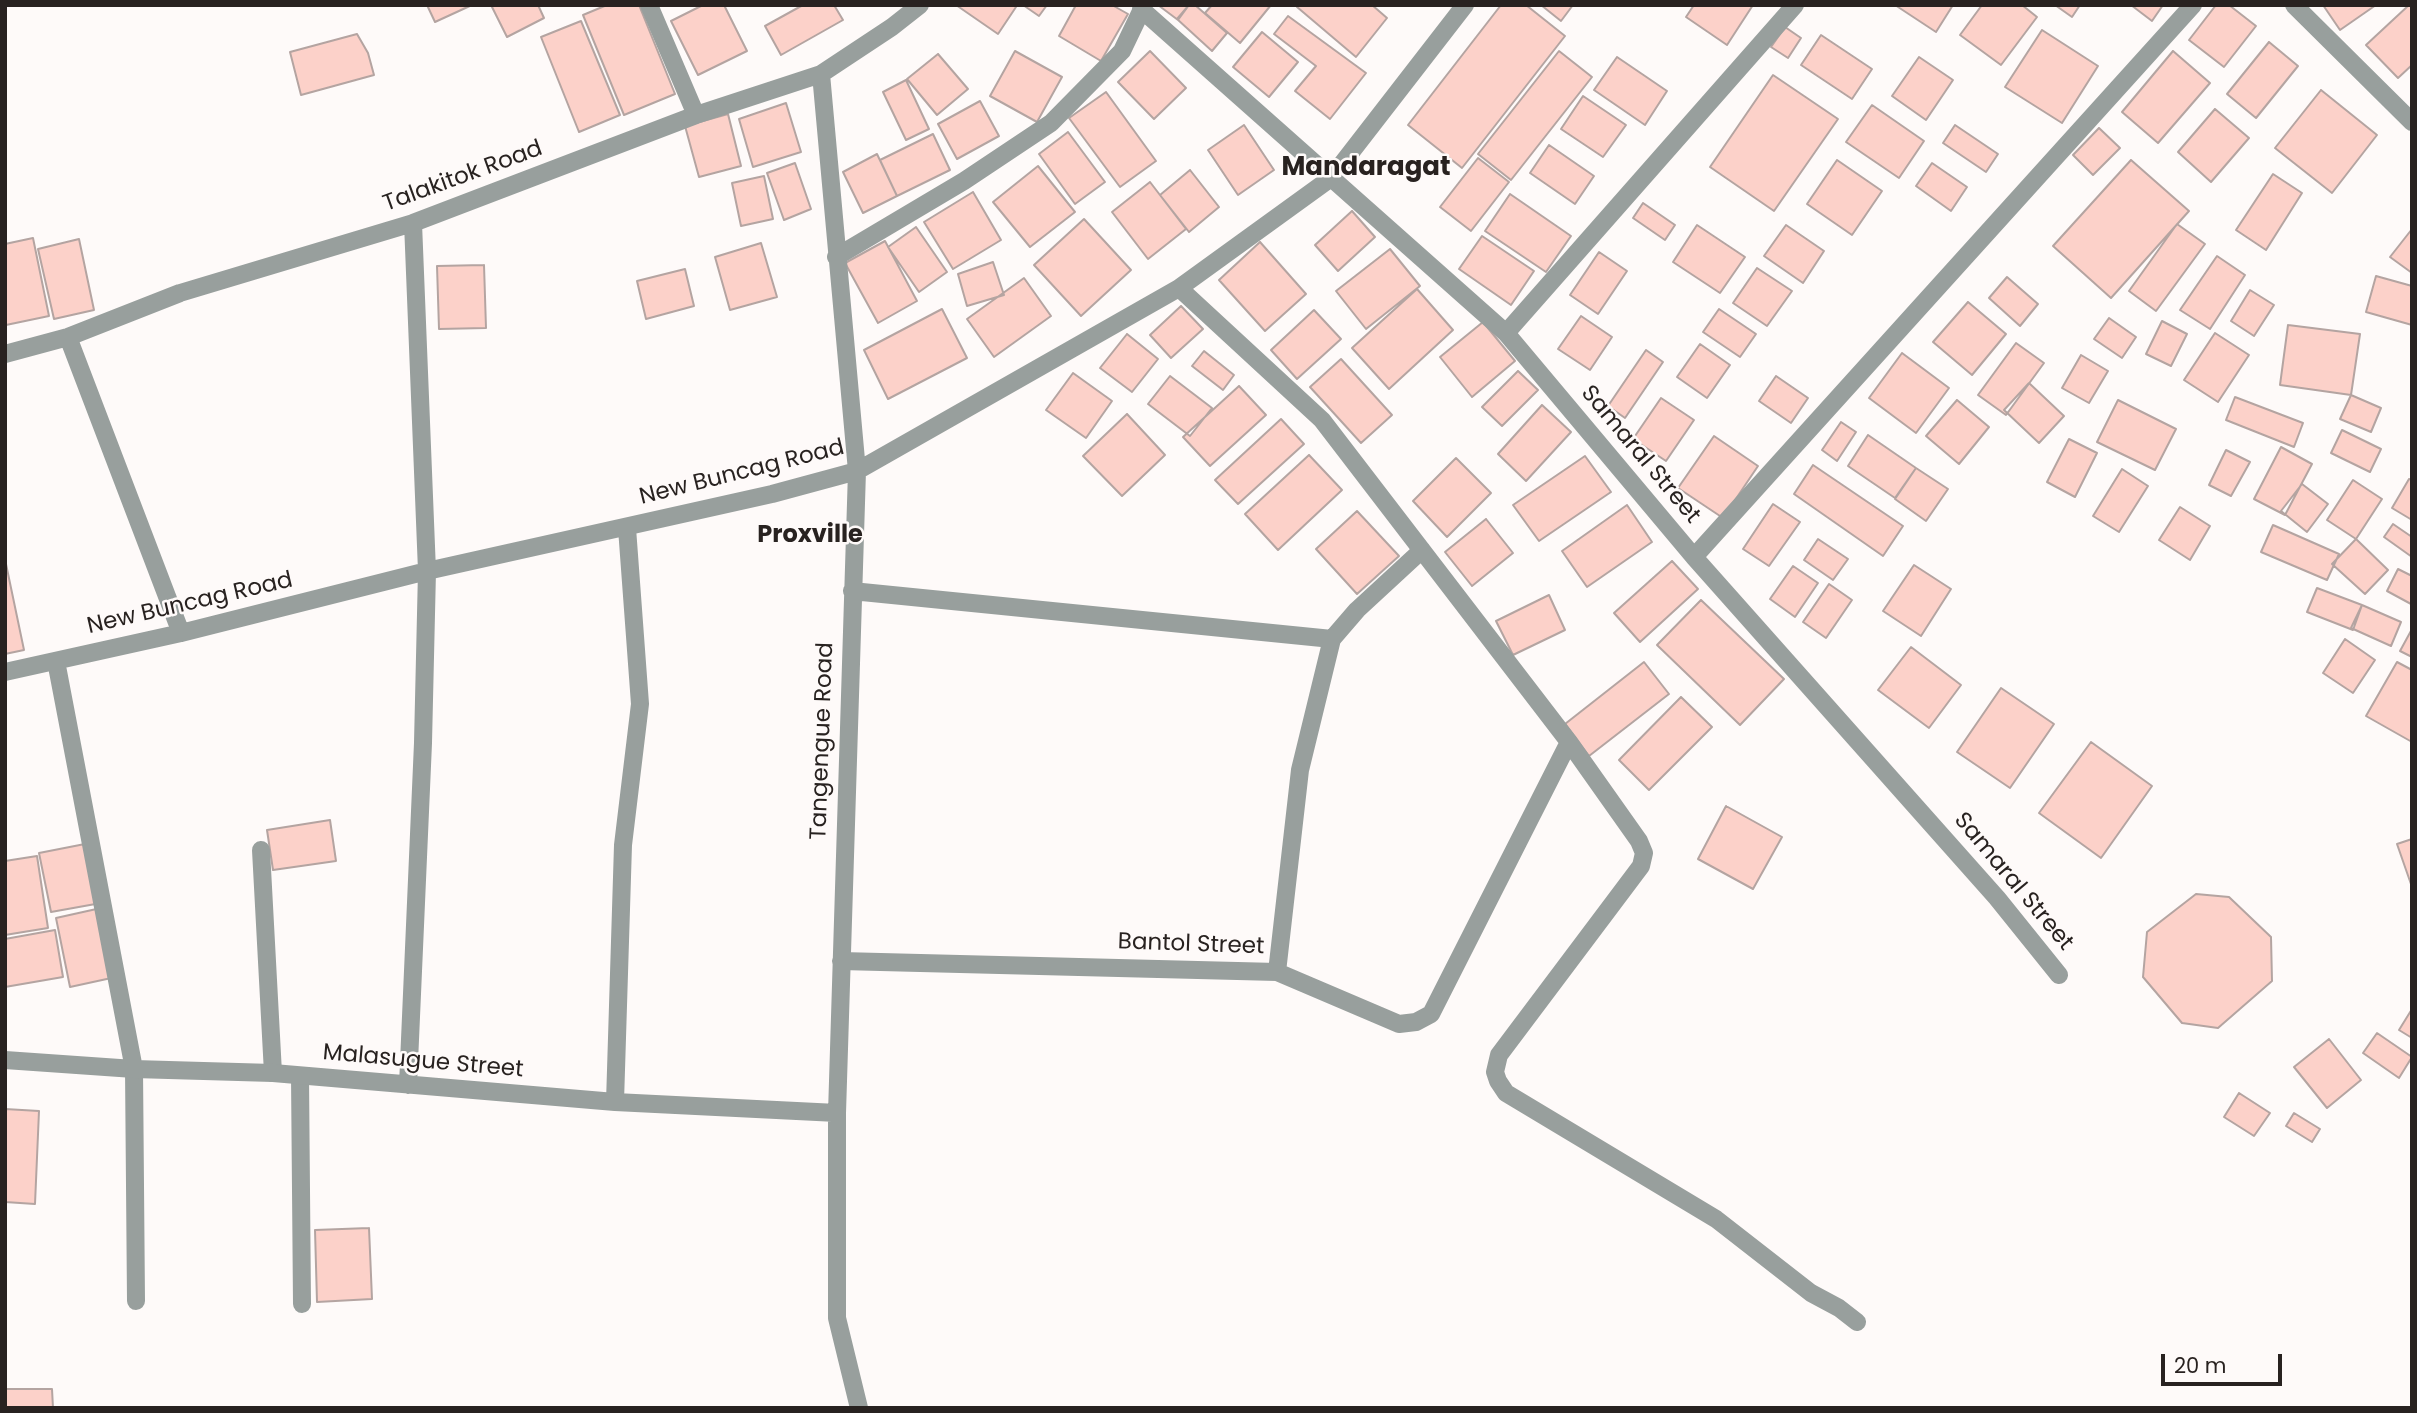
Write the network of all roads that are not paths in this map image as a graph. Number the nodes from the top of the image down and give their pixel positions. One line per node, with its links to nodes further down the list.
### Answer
1 (649, 5): 9 (street)
2 (920, 5): 8 (street, Talakitok Road)
3 (1465, 5): 11 (street, New Buncag Road)
4 (1795, 5): 15 (street)
5 (2193, 5): 21 (street)
6 (2294, 5): 10 (street)
7 (1143, 7): 11 (street, Samaral Street); 13 (street)
8 (821, 74): 9 (street, Talakitok Road); 13 (street, Tangengue Road)
9 (696, 115): 12 (street, Talakitok Road)
10 (2412, 122)
11 (1331, 178): 14 (street, New Buncag Road); 15 (street, Samaral Street)
12 (413, 223): 16 (street, Talakitok Road); 22 (street)
13 (836, 257): 18 (street, Tangengue Road)
14 (1179, 288): 18 (street, New Buncag Road); 20 (street)
15 (1506, 333): 21 (street, Samaral Street)
16 (68, 337): 17 (street, Talakitok Road); 24 (street)
17 (5, 354)
18 (857, 471): 19 (street, New Buncag Road); 23 (street, Tangengue Road)
19 (627, 528): 22 (street, New Buncag Road); 38 (street)
20 (1422, 550): 25 (street); 28 (street)
21 (1694, 557): 32 (street, Samaral Street)
22 (427, 570): 24 (street, New Buncag Road); 37 (street)
23 (852, 591): 25 (street); 30 (street, Tangengue Road)
24 (181, 634): 26 (street, New Buncag Road)
25 (1332, 639): 31 (street)
26 (56, 661): 27 (street, New Buncag Road); 34 (street)
27 (5, 672)
28 (1569, 742): 31 (street, Bantol Street); 42 (street)
29 (261, 850): 35 (street)
30 (841, 961): 31 (street, Bantol Street); 39 (street, Tangengue Road)
31 (1277, 972)
32 (2059, 975)
33 (5, 1060): 34 (street, Malasugue Street)
34 (134, 1069): 35 (street, Malasugue Street); 40 (street)
35 (272, 1073): 36 (street, Malasugue Street)
36 (300, 1076): 37 (street, Malasugue Street); 41 (street)
37 (408, 1085): 38 (street, Malasugue Street)
38 (615, 1102): 39 (street, Malasugue Street)
39 (837, 1113): 43 (street, Tangengue Road)
40 (136, 1301)
41 (302, 1304)
42 (1857, 1322)
43 (859, 1408)

